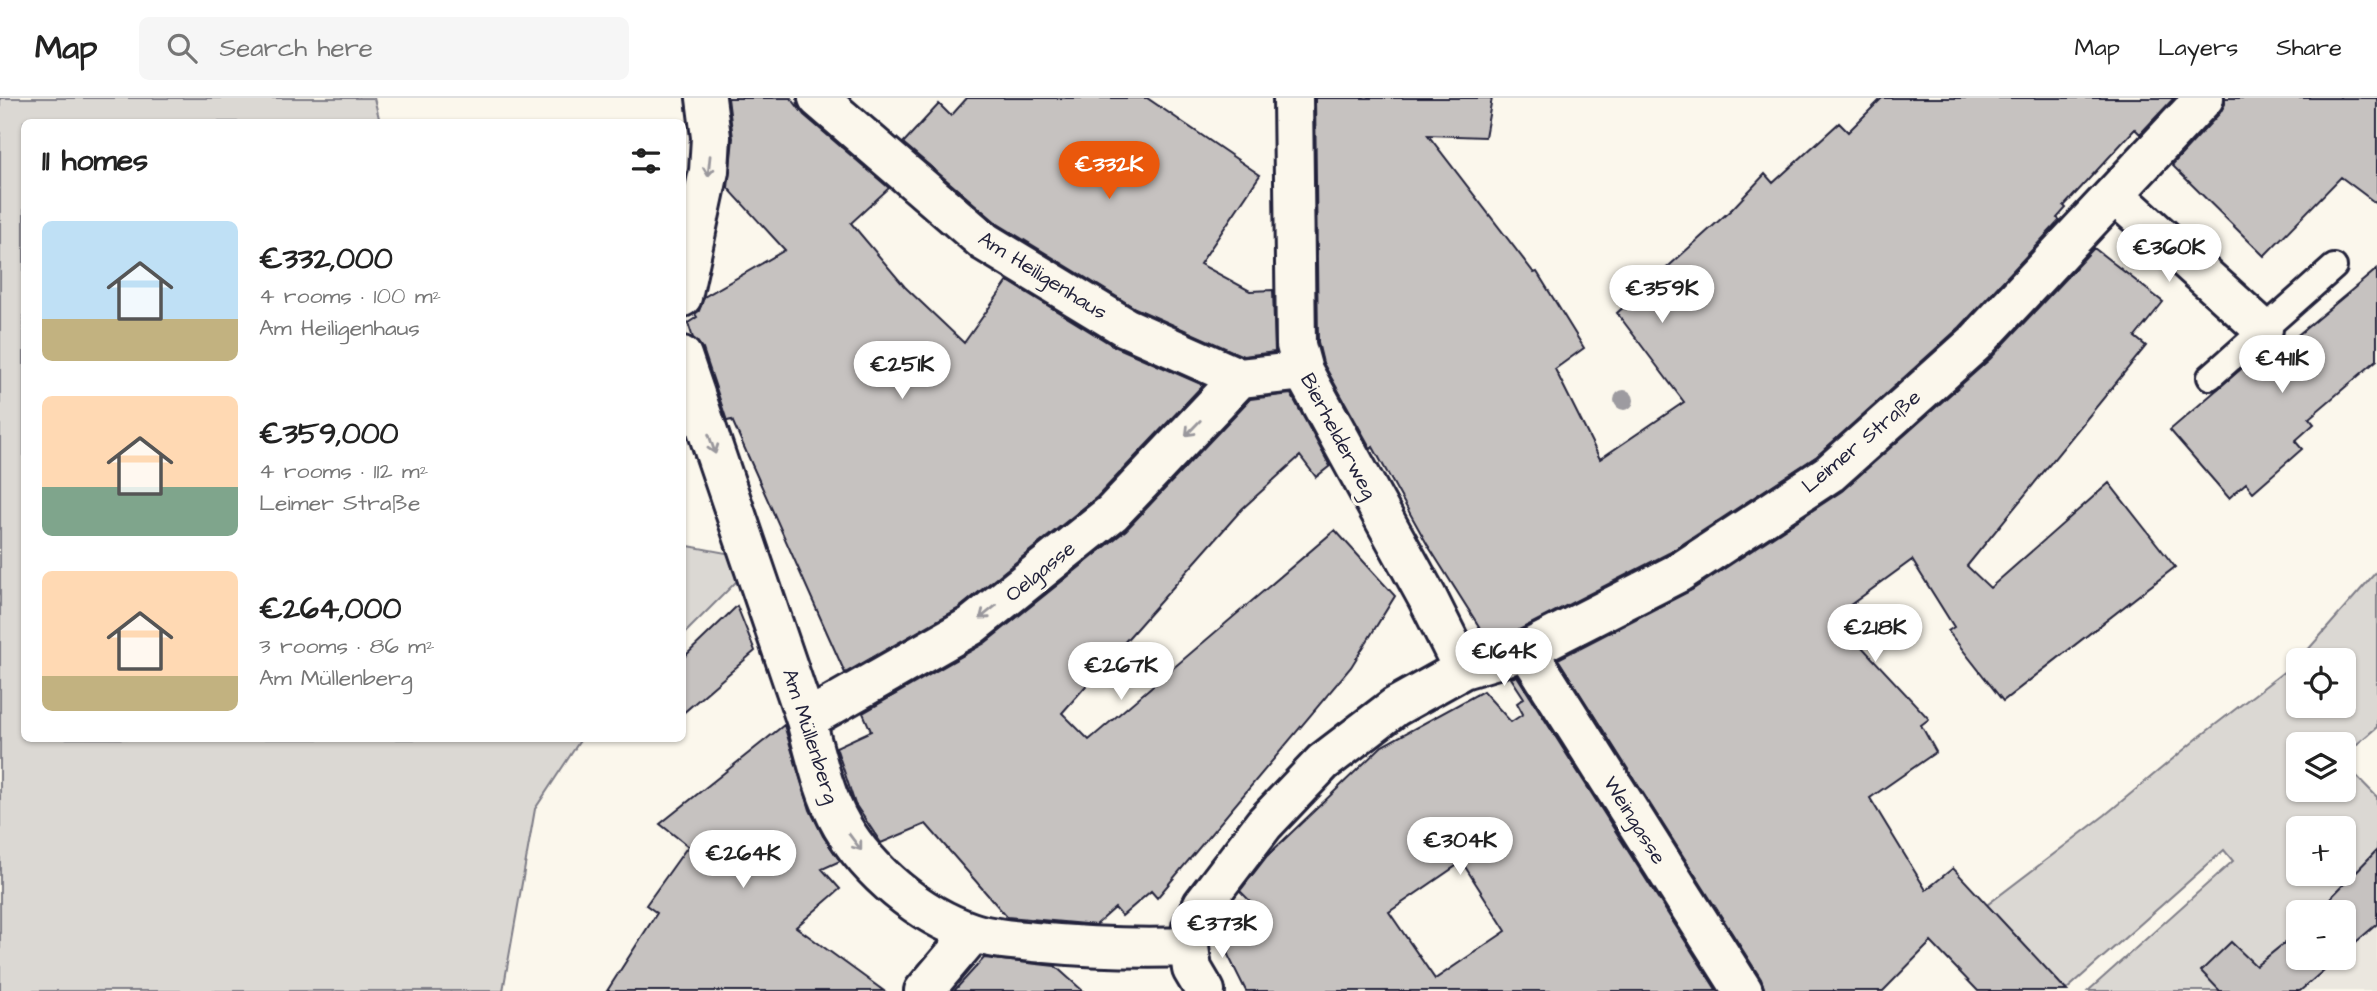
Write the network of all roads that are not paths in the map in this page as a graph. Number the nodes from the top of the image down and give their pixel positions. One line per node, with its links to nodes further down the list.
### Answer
1 (706, 98): 7 (street, one-way to 7)
2 (818, 98): 12 (street, Am Heiligenhaus)
3 (1293, 98): 10 (street, Bierhelderweg)
4 (2204, 98): 5 (street, Leimer Straße)
5 (2115, 195): 8 (street); 13 (street, Leimer Straße)
6 (2334, 267): 8 (lane)
7 (686, 278)
8 (2263, 329): 11 (lane)
9 (686, 368): 15 (street, Am Müllenberg, one-way to 15)
10 (1303, 371): 12 (street); 14 (street, Bierhelderweg)
11 (2210, 377)
12 (1240, 378): 15 (street, Oelgasse, one-way to 15)
13 (1527, 650): 14 (street, Leimer Straße); 20 (street, Weingasse)
14 (1463, 669): 17 (street, Leimer Straße)
15 (806, 720): 16 (street, Am Müllenberg, one-way to 16)
16 (973, 933): 17 (street, Am Müllenberg); 18 (street)
17 (1189, 947): 19 (street)
18 (924, 991)
19 (1205, 991)
20 (1743, 991)

